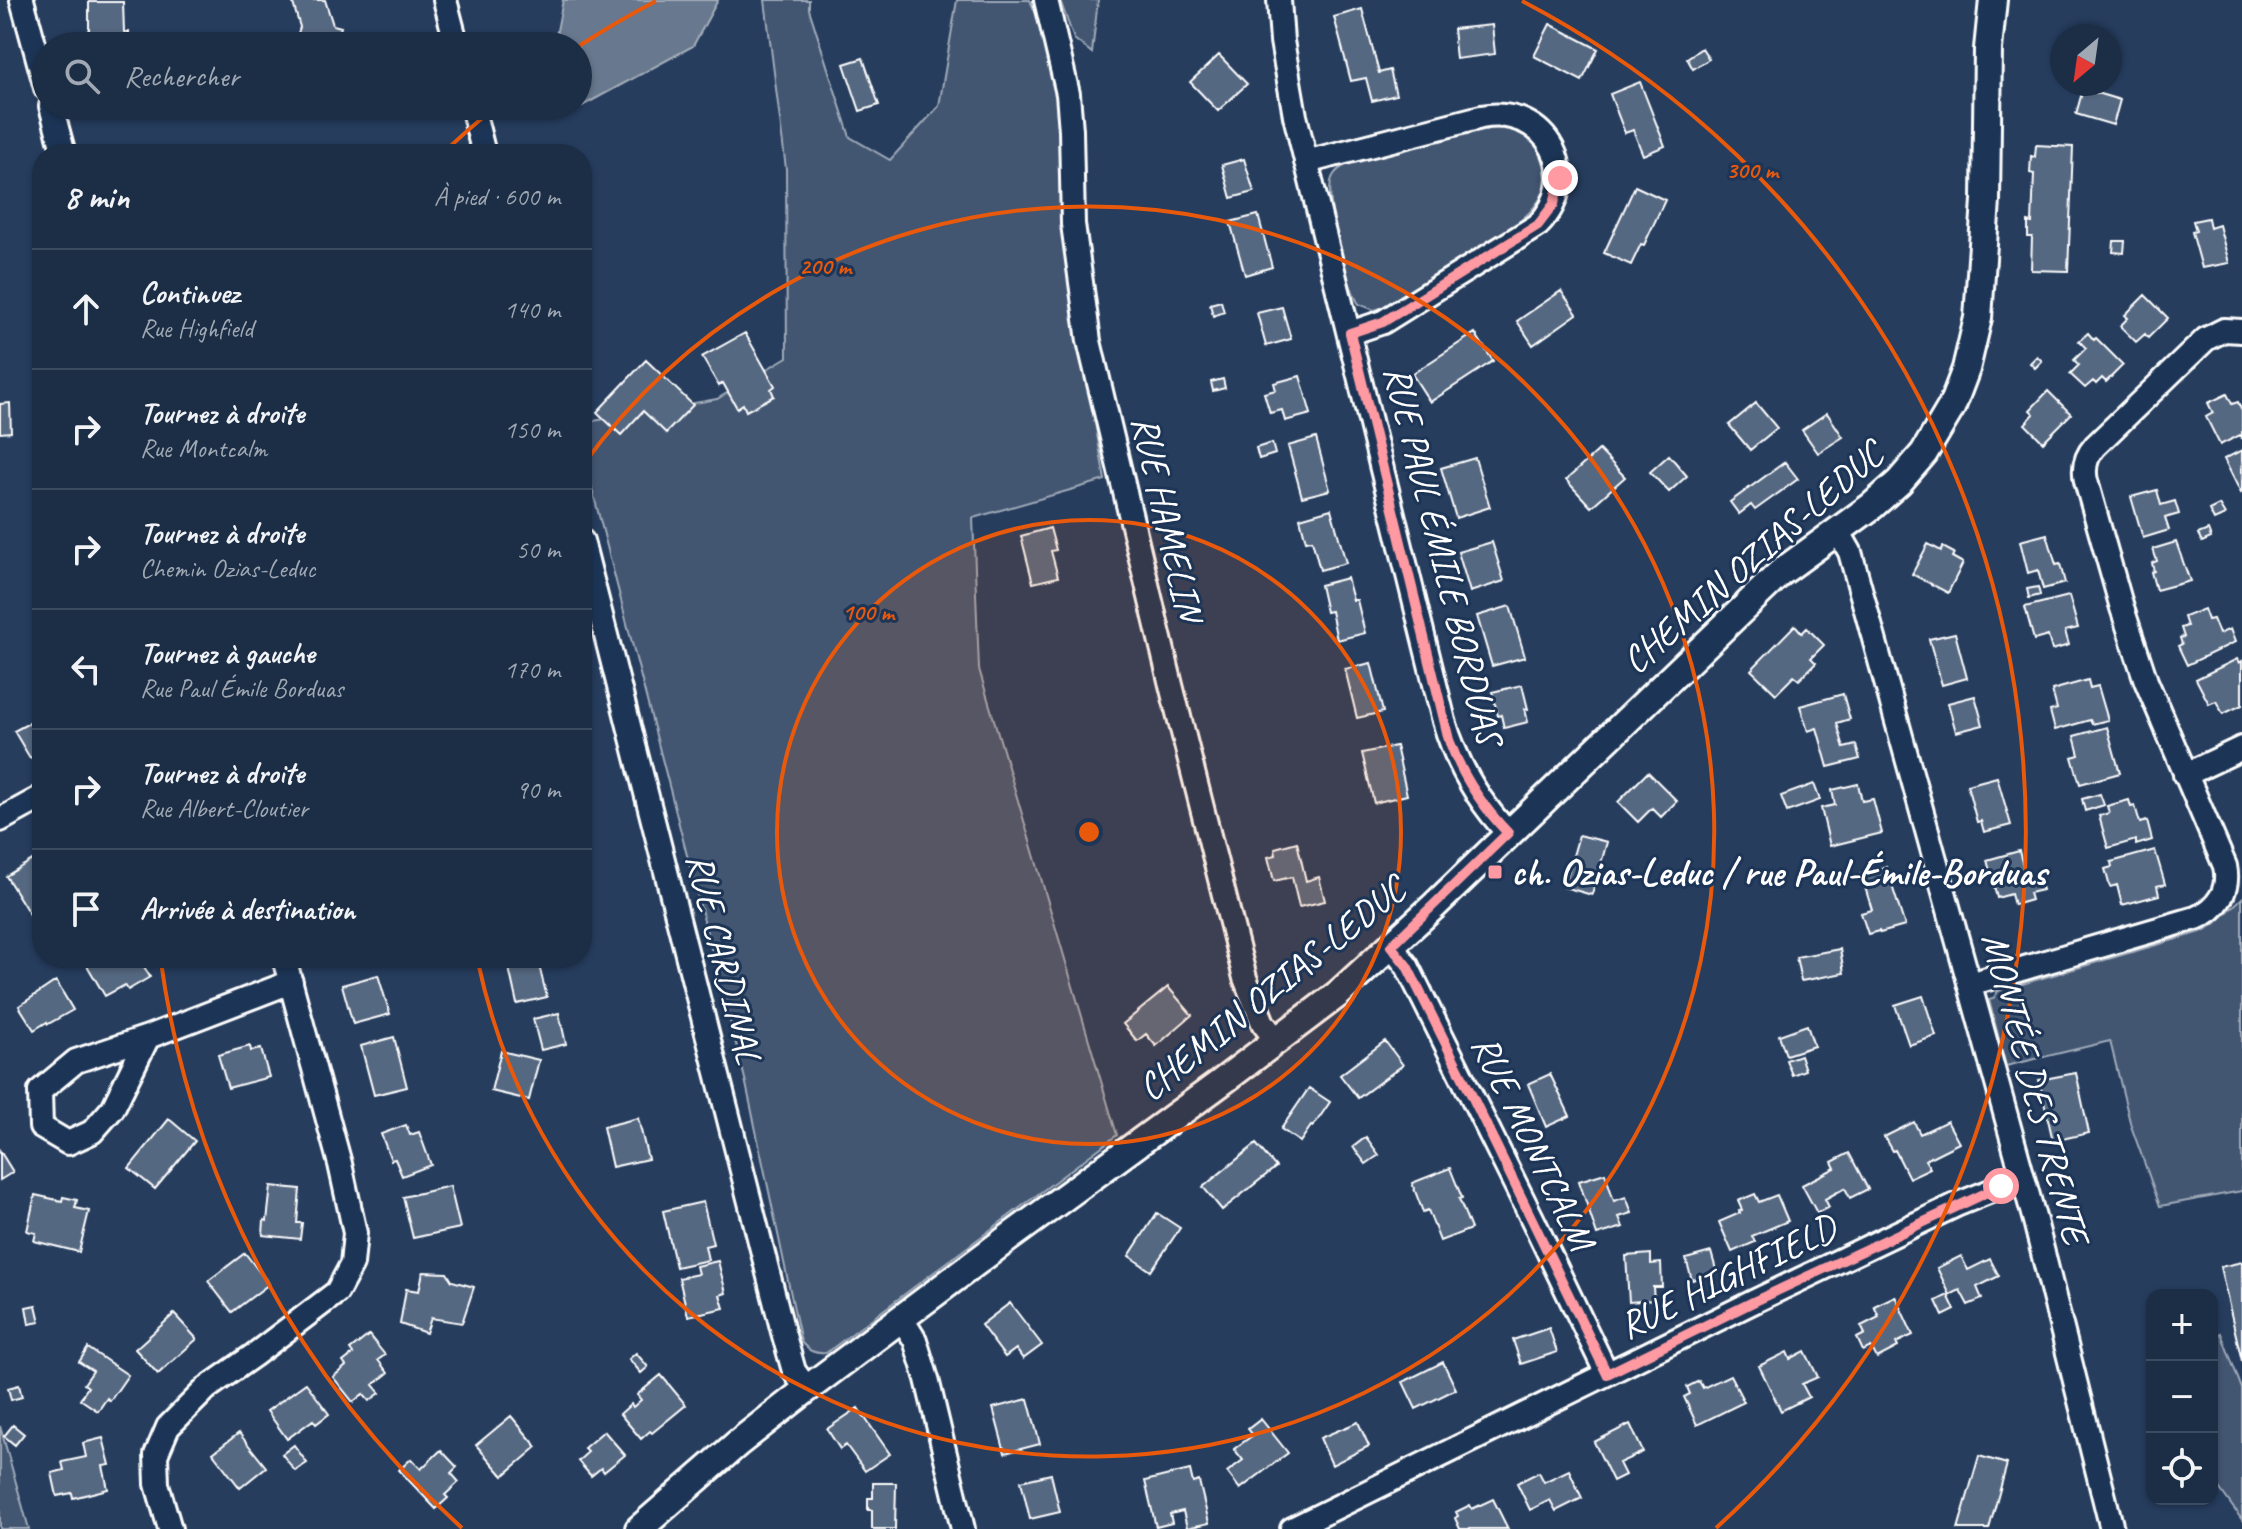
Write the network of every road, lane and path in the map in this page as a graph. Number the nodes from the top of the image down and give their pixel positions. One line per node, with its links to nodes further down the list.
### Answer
1 (22, 0): 7 (street)
2 (445, 0): 6 (street)
3 (1046, 0): 27 (street, RUE HAMELIN)
4 (1279, 0): 12 (street, RUE PAUL ÉMILE BORDUAS)
5 (1993, 0): 15 (street, CHEMIN OZIAS-LEDUC)
6 (453, 32)
7 (32, 37)
8 (55, 120): 10 (street)
9 (476, 120): 11 (street)
10 (61, 144)
11 (482, 144)
12 (1306, 162): 14 (street, RUE PAUL ÉMILE BORDUAS); 14 (street)
13 (2242, 331): 18 (street)
14 (1350, 333): 21 (street, RUE PAUL ÉMILE BORDUAS)
15 (1838, 531): 21 (street, CHEMIN OZIAS-LEDUC); 25 (street, MONTÉE DES TRENTE)
16 (592, 580): 31 (street, RUE CARDINAL)
17 (2242, 748): 18 (street)
18 (2185, 775): 25 (street)
19 (32, 802): 20 (street)
20 (0, 820)
21 (1508, 833): 22 (street, CHEMIN OZIAS-LEDUC)
22 (1391, 946): 27 (street, CHEMIN OZIAS-LEDUC); 30 (street, RUE MONTCALM)
23 (287, 968): 24 (street)
24 (291, 982): 26 (street); 32 (street)
25 (1970, 984): 28 (street, MONTÉE DES TRENTE)
26 (148, 1037): 26 (street)
27 (1276, 1040): 29 (street, CHEMIN OZIAS-LEDUC)
28 (2023, 1178): 30 (street, RUE HIGHFIELD); 36 (street, MONTÉE DES TRENTE)
29 (902, 1319): 31 (street, CHEMIN OZIAS-LEDUC); 34 (street)
30 (1607, 1374): 35 (street, RUE HIGHFIELD)
31 (807, 1389): 33 (street, CHEMIN OZIAS-LEDUC)
32 (170, 1529)
33 (639, 1529)
34 (963, 1529)
35 (1292, 1529)
36 (2112, 1529)

